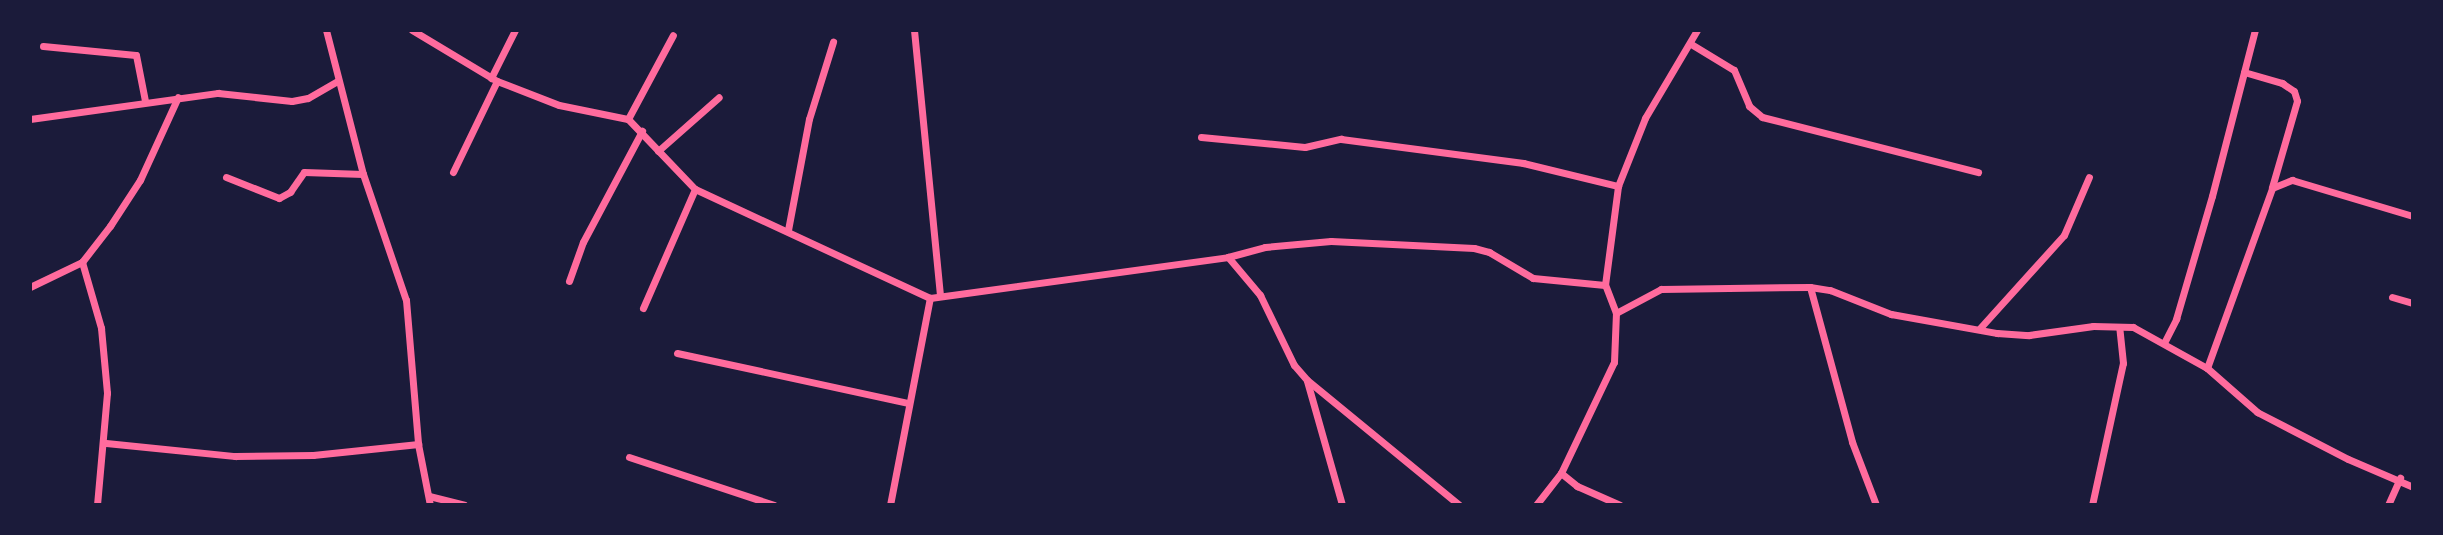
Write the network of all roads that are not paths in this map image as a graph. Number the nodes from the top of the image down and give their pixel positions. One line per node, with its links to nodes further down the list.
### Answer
1 (326, 30): 13 (street)
2 (412, 30): 12 (street)
3 (515, 30): 12 (street)
4 (914, 30): 38 (street)
5 (1697, 30): 9 (street)
6 (2255, 30): 11 (street)
7 (673, 35): 18 (street)
8 (833, 42): 31 (street)
9 (1691, 44): 23 (street); 27 (street)
10 (43, 46): 16 (street)
11 (2244, 72): 28 (street); 46 (street)
12 (494, 79): 18 (street); 22 (street)
13 (337, 81): 14 (street); 24 (street)
14 (178, 97): 16 (street); 33 (street)
15 (719, 97): 21 (street)
16 (145, 101): 17 (street)
17 (30, 119)
18 (628, 119): 19 (street)
19 (642, 131): 21 (street); 34 (street)
20 (1201, 137): 27 (street)
21 (658, 152): 29 (street)
22 (453, 172)
23 (1978, 172)
24 (363, 174): 25 (street); 52 (street)
25 (226, 177)
26 (2088, 177): 45 (street)
27 (1618, 186): 35 (street)
28 (2272, 188): 30 (street); 48 (street)
29 (695, 189): 31 (street); 42 (street)
30 (2413, 216)
31 (788, 230): 40 (street)
32 (1228, 257): 35 (street); 38 (street); 49 (street)
33 (82, 262): 36 (street); 51 (street)
34 (569, 281)
35 (1605, 285): 43 (street)
36 (30, 287)
37 (1810, 287): 43 (street); 45 (street); 67 (street)
38 (940, 294): 40 (street)
39 (2392, 297): 41 (street)
40 (930, 299): 50 (street)
41 (2413, 303)
42 (643, 308)
43 (1616, 313): 54 (street)
44 (2119, 327): 45 (street); 46 (street); 68 (street)
45 (1980, 328)
46 (2165, 341): 48 (street)
47 (677, 354): 50 (street)
48 (2207, 368): 55 (street)
49 (1307, 380): 63 (street); 64 (street)
50 (909, 403): 62 (street)
51 (106, 443): 52 (street); 58 (street)
52 (418, 444): 57 (street)
53 (629, 457): 61 (street)
54 (1561, 472): 65 (street); 66 (street)
55 (2400, 478): 56 (street); 69 (street)
56 (2413, 486)
57 (429, 496): 59 (street); 60 (street)
58 (97, 505)
59 (430, 505)
60 (464, 505)
61 (774, 505)
62 (890, 505)
63 (1342, 505)
64 (1459, 505)
65 (1536, 505)
66 (1620, 505)
67 (1876, 505)
68 (2092, 505)
69 (2388, 505)

